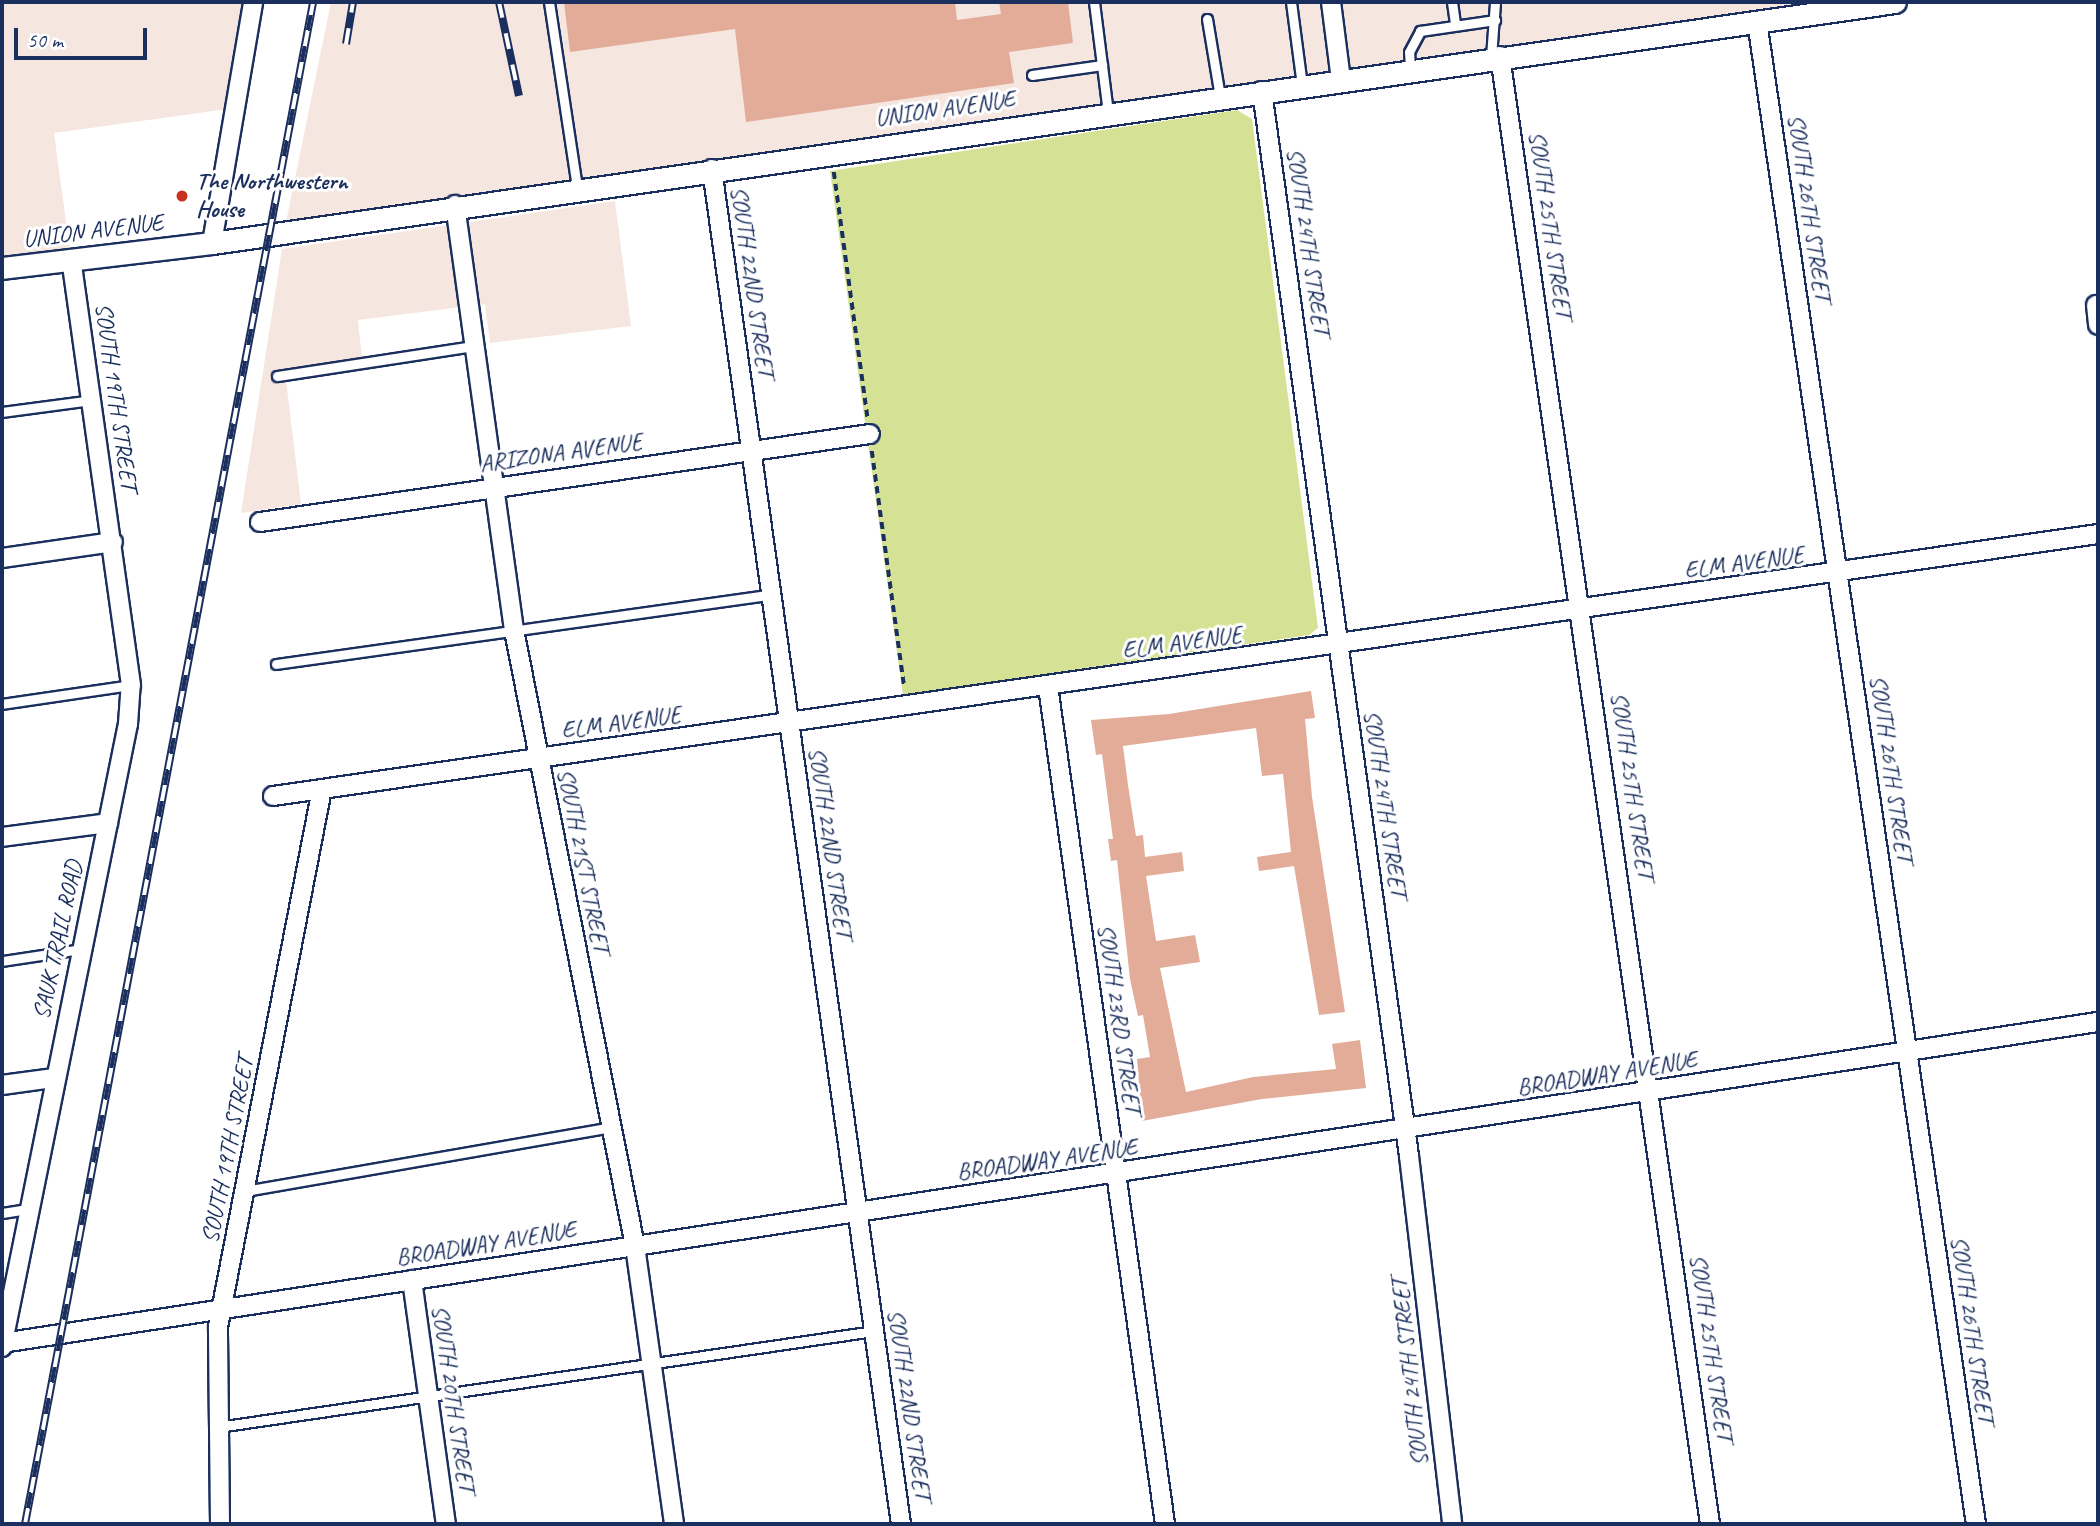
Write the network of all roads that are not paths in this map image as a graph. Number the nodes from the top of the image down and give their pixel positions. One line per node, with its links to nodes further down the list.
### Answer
1 (253, 2): 25 (street)
2 (549, 2): 23 (lane)
3 (1094, 2): 14 (lane)
4 (1291, 2): 18 (lane)
5 (1331, 2): 17 (street)
6 (1452, 2): 12 (lane)
7 (1495, 2): 10 (lane)
8 (1895, 2): 11 (street, UNION AVENUE)
9 (1207, 19): 20 (lane)
10 (1495, 20): 12 (lane); 13 (lane)
11 (1757, 22): 13 (street, UNION AVENUE); 41 (street, SOUTH 26TH STREET)
12 (1455, 24): 15 (lane)
13 (1496, 57): 15 (street, UNION AVENUE); 43 (street, SOUTH 25TH STREET)
14 (1102, 65): 16 (lane); 21 (lane)
15 (1410, 69): 17 (street, UNION AVENUE)
16 (1032, 75)
17 (1342, 80): 18 (street, UNION AVENUE)
18 (1302, 85): 19 (street, UNION AVENUE)
19 (1262, 91): 20 (street, UNION AVENUE); 45 (street, SOUTH 24TH STREET)
20 (1220, 97): 21 (street, UNION AVENUE)
21 (1108, 113): 22 (street, UNION AVENUE)
22 (712, 169): 23 (street, UNION AVENUE); 35 (street, SOUTH 22ND STREET)
23 (577, 188): 24 (street, UNION AVENUE)
24 (455, 205): 25 (street, UNION AVENUE); 30 (street, SOUTH 21ST STREET)
25 (212, 243): 26 (street, UNION AVENUE)
26 (71, 259): 27 (street, UNION AVENUE); 32 (street, SOUTH 19TH STREET)
27 (2, 268)
28 (2095, 305): 29 (street)
29 (2098, 325)
30 (474, 346): 31 (lane); 36 (street, SOUTH 21ST STREET)
31 (277, 376)
32 (92, 400): 33 (lane); 39 (street, SOUTH 19TH STREET)
33 (2, 412)
34 (870, 434): 35 (street, ARIZONA AVENUE)
35 (750, 450): 36 (street, ARIZONA AVENUE); 42 (street, SOUTH 22ND STREET)
36 (493, 487): 37 (street, ARIZONA AVENUE); 44 (street, SOUTH 21ST STREET)
37 (260, 522)
38 (2098, 534): 41 (street, ELM AVENUE)
39 (113, 542): 40 (street); 47 (street, SAUK TRAIL ROAD)
40 (2, 558)
41 (1839, 574): 43 (street, ELM AVENUE); 59 (street, SOUTH 26TH STREET)
42 (770, 595): 44 (lane); 50 (street, SOUTH 22ND STREET)
43 (1582, 611): 45 (street, ELM AVENUE); 62 (street, SOUTH 25TH STREET)
44 (513, 630): 46 (lane); 51 (street, SOUTH 21ST STREET)
45 (1339, 645): 48 (street, ELM AVENUE); 64 (street, SOUTH 24TH STREET)
46 (276, 664)
47 (131, 685): 49 (lane); 54 (street, SAUK TRAIL ROAD)
48 (1048, 686): 50 (street, ELM AVENUE); 65 (street, SOUTH 23RD STREET)
49 (2, 704)
50 (789, 723): 51 (street, ELM AVENUE); 68 (street, SOUTH 22ND STREET)
51 (538, 759): 52 (street, ELM AVENUE); 63 (street, SOUTH 21ST STREET)
52 (322, 789): 53 (street, ELM AVENUE); 66 (street, SOUTH 19TH STREET)
53 (273, 796)
54 (108, 823): 55 (street); 56 (street, SAUK TRAIL ROAD)
55 (2, 837)
56 (82, 950): 57 (lane); 60 (street, SAUK TRAIL ROAD)
57 (2, 961)
58 (2098, 1022): 59 (street, BROADWAY AVENUE)
59 (1907, 1052): 62 (street, BROADWAY AVENUE); 85 (street, SOUTH 26TH STREET)
60 (53, 1078): 61 (street); 67 (street, SAUK TRAIL ROAD)
61 (2, 1085)
62 (1651, 1092): 64 (street, BROADWAY AVENUE); 84 (street, SOUTH 25TH STREET)
63 (612, 1127): 66 (lane); 70 (street, SOUTH 21ST STREET)
64 (1405, 1130): 65 (street, BROADWAY AVENUE); 83 (street, SOUTH 24TH STREET)
65 (1116, 1175): 68 (street, BROADWAY AVENUE); 82 (street, SOUTH 23RD STREET)
66 (245, 1191): 72 (street, SOUTH 19TH STREET)
67 (28, 1209): 69 (lane); 74 (street, SAUK TRAIL ROAD)
68 (857, 1212): 70 (street, BROADWAY AVENUE); 73 (street, SOUTH 22ND STREET)
69 (2, 1213)
70 (635, 1246): 71 (street, BROADWAY AVENUE); 75 (street, SOUTH 21ST STREET)
71 (412, 1280): 72 (street, BROADWAY AVENUE); 76 (street, SOUTH 20TH STREET)
72 (220, 1310): 74 (street, BROADWAY AVENUE); 77 (street, SOUTH 19TH STREET)
73 (874, 1331): 75 (lane); 81 (street, SOUTH 22ND STREET)
74 (2, 1345)
75 (651, 1364): 76 (lane); 80 (street, SOUTH 21ST STREET)
76 (428, 1398): 77 (lane); 79 (street, SOUTH 20TH STREET)
77 (218, 1427): 78 (street, SOUTH 19TH STREET)
78 (219, 1524)
79 (446, 1524)
80 (674, 1524)
81 (901, 1524)
82 (1165, 1524)
83 (1452, 1524)
84 (1710, 1524)
85 (1976, 1524)

